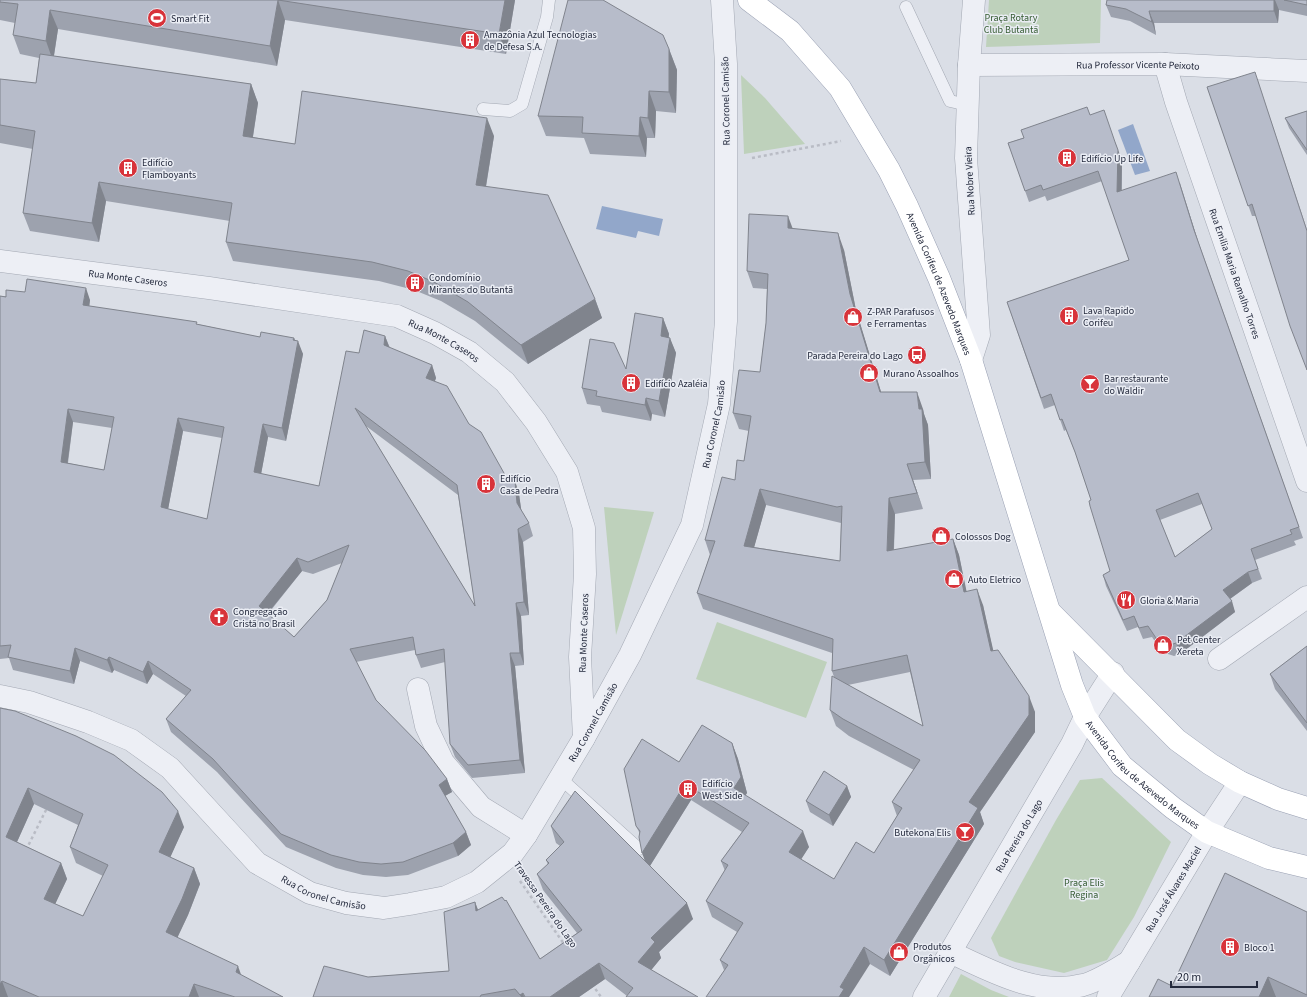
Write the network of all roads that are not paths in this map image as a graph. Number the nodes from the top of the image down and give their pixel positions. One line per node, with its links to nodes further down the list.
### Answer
1 (549, 0): 10 (lane)
2 (722, 0): 21 (street, Rua Coronel Camisão)
3 (749, 0): 12 (main road, Avenida Corifeu de Azevedo Marques)
4 (974, 0): 7 (street, Rua Nobre Vieira)
5 (906, 7): 9 (lane)
6 (1165, 64): 7 (street, Rua Professor Vicente Peixoto); 8 (street, Rua Professor Vicente Peixoto); 13 (street, Rua Emilia Maria Ramalho Torres)
7 (969, 65): 9 (street, Rua Nobre Vieira)
8 (1307, 71)
9 (968, 105): 12 (street, Rua Nobre Vieira)
10 (483, 109)
11 (0, 261): 21 (street, Rua Monte Caseros)
12 (971, 360): 15 (main road, Avenida Corifeu de Azevedo Marques)
13 (1307, 481)
14 (1307, 597): 16 (street)
15 (1050, 612): 17 (main road, Avenida Corifeu de Azevedo Marques); 20 (main road, Avenida Corifeu de Azevedo Marques)
16 (1218, 660)
17 (1113, 673): 20 (street, Rua Pereira do Lago); 23 (main road, Avenida Corifeu de Azevedo Marques)
18 (418, 689): 26 (street)
19 (0, 696): 26 (street, Rua Coronel Camisão)
20 (1085, 717): 25 (main road, Avenida Corifeu de Azevedo Marques); 29 (street, Rua Pereira do Lago)
21 (584, 738): 22 (street, Rua Coronel Camisão)
22 (560, 778): 26 (street, Rua Coronel Camisão); 27 (lane)
23 (1240, 782): 24 (main road, Avenida Corifeu de Azevedo Marques); 25 (street, Rua José Álvares Maciel)
24 (1307, 808)
25 (1207, 832): 28 (main road, Avenida Corifeu de Azevedo Marques); 30 (street, Rua José Álvares Maciel)
26 (526, 835)
27 (639, 849)
28 (1307, 867)
29 (950, 952): 30 (street); 31 (street, Rua Pereira do Lago)
30 (1129, 962): 32 (street, Rua José Álvares Maciel)
31 (924, 997)
32 (1108, 997)

